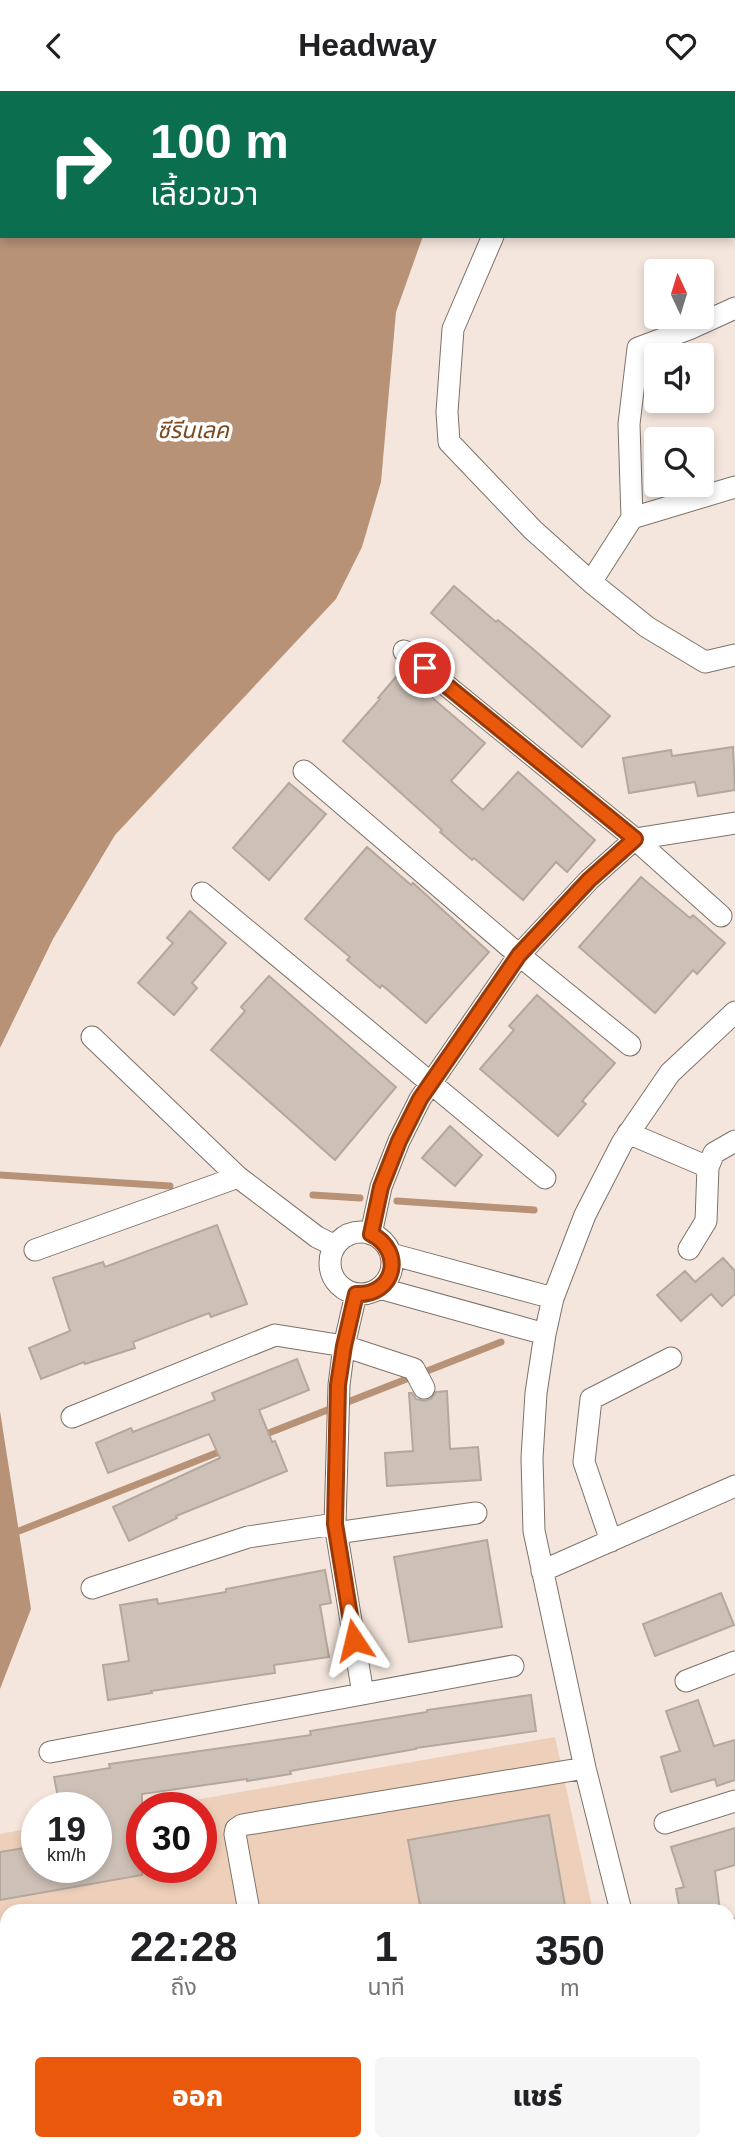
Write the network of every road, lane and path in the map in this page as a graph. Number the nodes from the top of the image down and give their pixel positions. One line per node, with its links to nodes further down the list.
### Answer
1 (492, 238): 5 (street)
2 (735, 308): 4 (street)
3 (735, 487): 4 (street)
4 (632, 518): 5 (street)
5 (591, 582): 7 (street)
6 (404, 650): 10 (street)
7 (735, 655)
8 (304, 771): 13 (street)
9 (735, 823): 10 (street)
10 (635, 839): 12 (street); 13 (street)
11 (202, 893): 17 (street)
12 (721, 916)
13 (519, 955): 16 (street); 17 (street)
14 (735, 1012): 18 (street)
15 (92, 1037): 22 (street)
16 (630, 1045)
17 (432, 1084): 21 (street); 23 (street)
18 (628, 1133): 20 (street); 30 (street)
19 (735, 1141): 20 (street)
20 (708, 1167): 25 (street)
21 (545, 1178)
22 (242, 1180): 24 (street); 26 (street)
23 (371, 1234): 24 (street); 27 (street)
24 (335, 1246): 29 (street)
25 (689, 1249)
26 (35, 1250)
27 (391, 1254): 28 (street); 30 (street)
28 (379, 1288): 29 (street); 31 (street)
29 (356, 1294): 32 (street)
30 (553, 1297): 31 (street)
31 (545, 1334): 40 (street)
32 (344, 1346): 34 (street); 35 (street); 38 (street)
33 (671, 1358): 39 (street)
34 (419, 1380)
35 (72, 1417)
36 (735, 1486): 39 (street)
37 (476, 1513): 38 (street)
38 (335, 1529): 41 (street); 45 (street)
39 (611, 1541): 40 (street)
40 (542, 1571): 47 (street)
41 (92, 1588)
42 (735, 1662): 44 (street)
43 (513, 1667): 45 (street)
44 (686, 1681)
45 (363, 1694): 46 (street)
46 (50, 1752)
47 (584, 1768): 50 (street); 51 (street)
48 (735, 1801): 49 (street)
49 (665, 1822)
50 (248, 1904)
51 (619, 1904)

